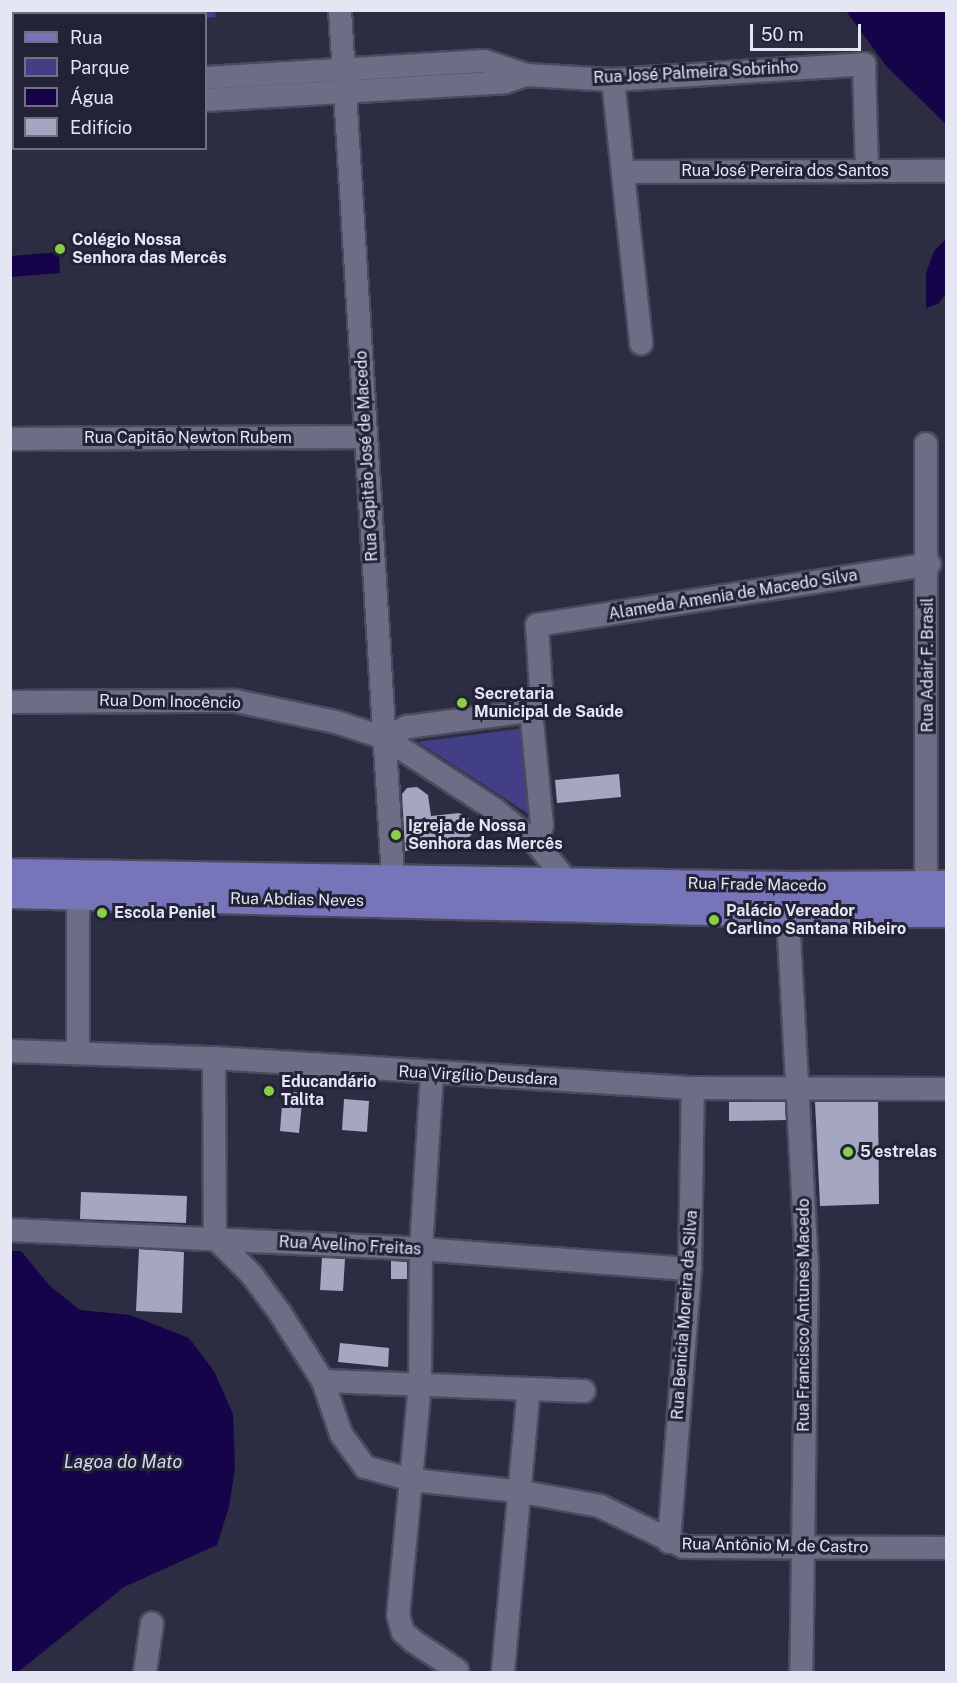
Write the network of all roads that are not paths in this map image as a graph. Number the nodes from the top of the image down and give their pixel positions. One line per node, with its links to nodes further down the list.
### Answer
1 (340, 10): 4 (street, Rua Capitão José de Macedo)
2 (207, 78): 4 (street, Rua José Palmeira Sobrinho)
3 (613, 80): 4 (street, Rua José Palmeira Sobrinho); 7 (street, Rua José Palmeira Sobrinho); 9 (street)
4 (340, 85): 5 (street, Rua José Palmeira Sobrinho); 6 (street); 11 (street, Rua Capitão José de Macedo)
5 (207, 100)
6 (207, 106)
7 (867, 171): 8 (street, Rua José Pereira dos Santos); 9 (street, Rua José Pereira dos Santos)
8 (946, 171)
9 (623, 172): 10 (street)
10 (641, 344)
11 (366, 437): 12 (street, Rua Capitão Newton Rubem); 17 (street, Rua Capitão José de Macedo)
12 (10, 439)
13 (926, 444): 14 (street, Rua Adair F. Brasil)
14 (929, 564): 16 (street, Alameda Amenia de Macedo Silva); 21 (street, Rua Adair F. Brasil)
15 (10, 702): 17 (street, Rua Dom Inocêncio)
16 (531, 711): 17 (street); 18 (street)
17 (385, 738): 18 (street, Rua Dom Inocêncio); 23 (street, Rua Capitão José de Macedo)
18 (537, 844): 20 (street, Rua Dom Inocêncio)
19 (10, 873): 22 (main road, Rua Abdias Neves)
20 (568, 882): 23 (main road, Rua Abdias Neves); 26 (main road, Rua Frade Macedo); 27 (street, Rua Dom Inocêncio)
21 (936, 885): 26 (main road, Rua Frade Macedo)
22 (165, 887): 23 (main road, Rua Abdias Neves); 25 (main road, Rua Abdias Neves)
23 (394, 890): 27 (main road, Rua Abdias Neves)
24 (10, 894): 25 (main road, Rua Abdias Neves)
25 (78, 897): 30 (street)
26 (787, 900): 27 (main road, Rua Frade Macedo); 28 (main road, Rua Frade Macedo); 34 (street, Rua Francisco Antunes Macedo)
27 (584, 905)
28 (946, 913)
29 (10, 1051): 30 (street, Rua Virgílio Deusdara)
30 (78, 1051): 31 (street, Rua Virgílio Deusdara)
31 (214, 1058): 32 (street, Rua Virgílio Deusdara); 37 (street)
32 (432, 1074): 33 (street, Rua Virgílio Deusdara); 38 (street)
33 (693, 1088): 34 (street, Rua Virgílio Deusdara); 39 (street, Rua Benicia Moreira da Silva)
34 (797, 1089): 35 (street, Rua Virgílio Deusdara); 47 (street, Rua Francisco Antunes Macedo)
35 (946, 1089)
36 (10, 1230): 37 (street, Rua Avelino Freitas)
37 (215, 1238): 38 (street, Rua Avelino Freitas); 40 (street)
38 (421, 1249): 39 (street, Rua Avelino Freitas); 41 (street)
39 (690, 1269): 46 (street, Rua Benicia Moreira da Silva)
40 (323, 1381): 41 (street); 44 (street, Rua Antônio M. de Castro)
41 (420, 1384): 42 (street); 44 (street)
42 (528, 1389): 43 (street); 45 (street)
43 (584, 1391)
44 (412, 1480): 45 (street, Rua Antônio M. de Castro); 51 (street)
45 (517, 1491): 46 (street, Rua Antônio M. de Castro); 52 (street)
46 (669, 1542): 47 (street, Rua Antônio M. de Castro)
47 (803, 1547): 48 (street, Rua Antônio M. de Castro); 53 (street, Rua Francisco Antunes Macedo)
48 (946, 1548)
49 (152, 1623): 50 (street)
50 (145, 1672)
51 (462, 1672)
52 (503, 1672)
53 (801, 1672)

